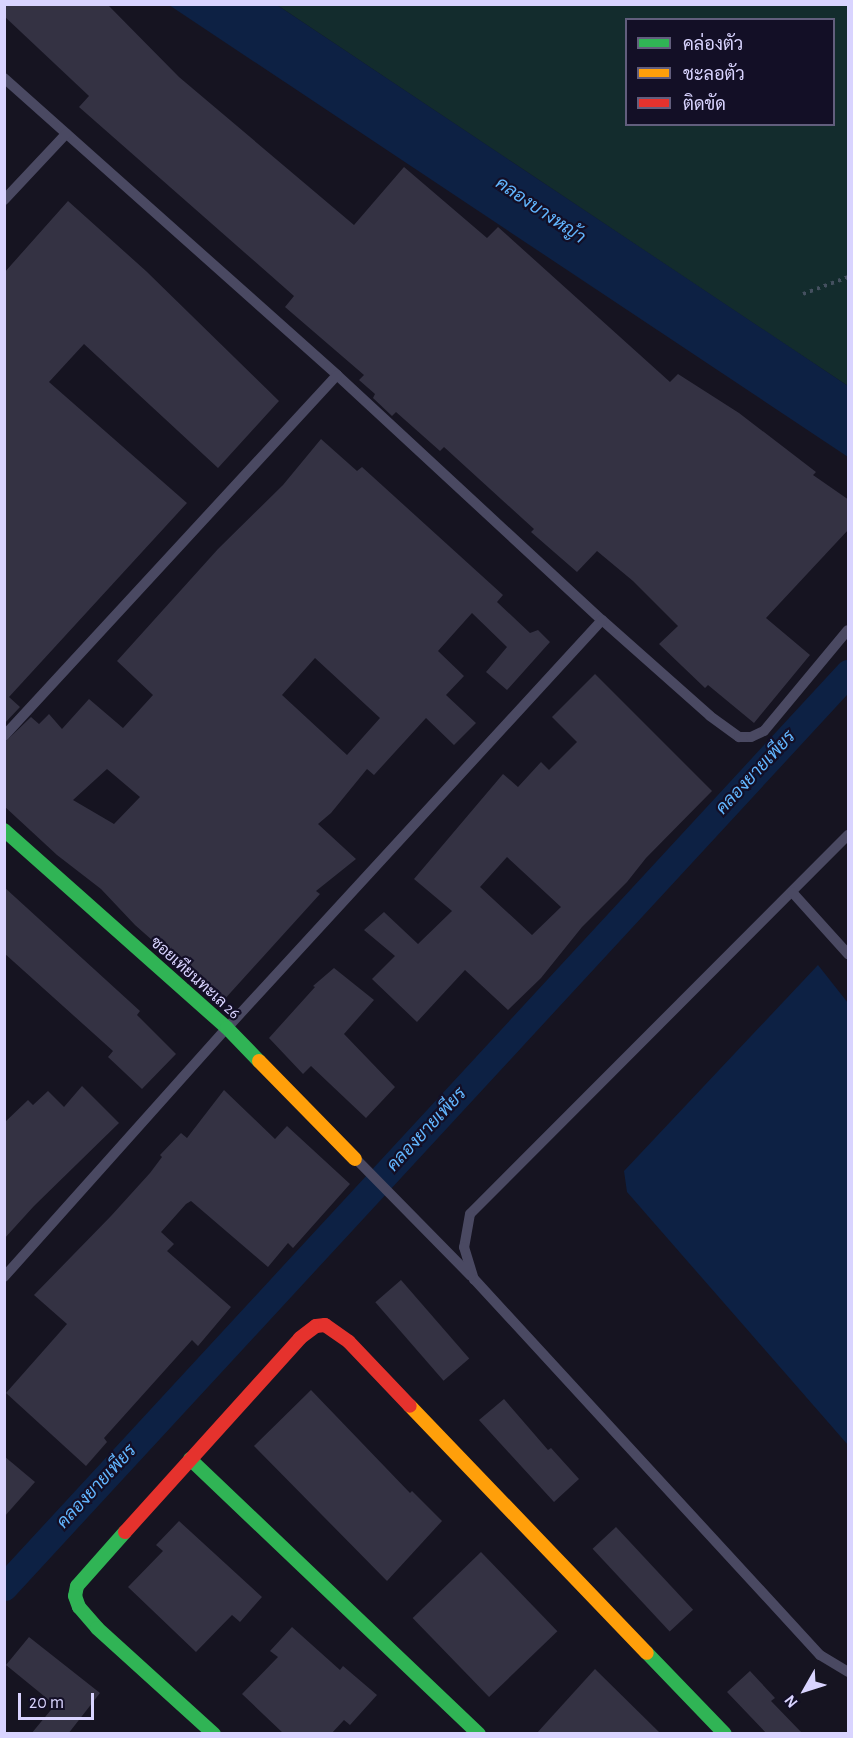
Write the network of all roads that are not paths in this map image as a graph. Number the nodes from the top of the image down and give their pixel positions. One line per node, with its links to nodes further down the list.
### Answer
1 (4, 78): 2 (lane)
2 (66, 134): 3 (lane); 4 (lane)
3 (4, 200)
4 (337, 375): 5 (lane); 7 (lane)
5 (602, 620): 6 (lane); 12 (lane)
6 (849, 630)
7 (4, 736)
8 (4, 830): 12 (street, ซอยเทียนทะเล 26)
9 (849, 835): 10 (lane)
10 (792, 892): 11 (lane); 15 (lane)
11 (849, 954)
12 (227, 1028): 13 (street, ซอยเทียนทะเล 26); 14 (lane)
13 (356, 1159): 15 (lane)
14 (4, 1277)
15 (474, 1279): 17 (lane)
16 (190, 1459): 18 (street); 19 (street); 20 (street)
17 (849, 1672)
18 (214, 1734)
19 (479, 1734)
20 (725, 1734)

